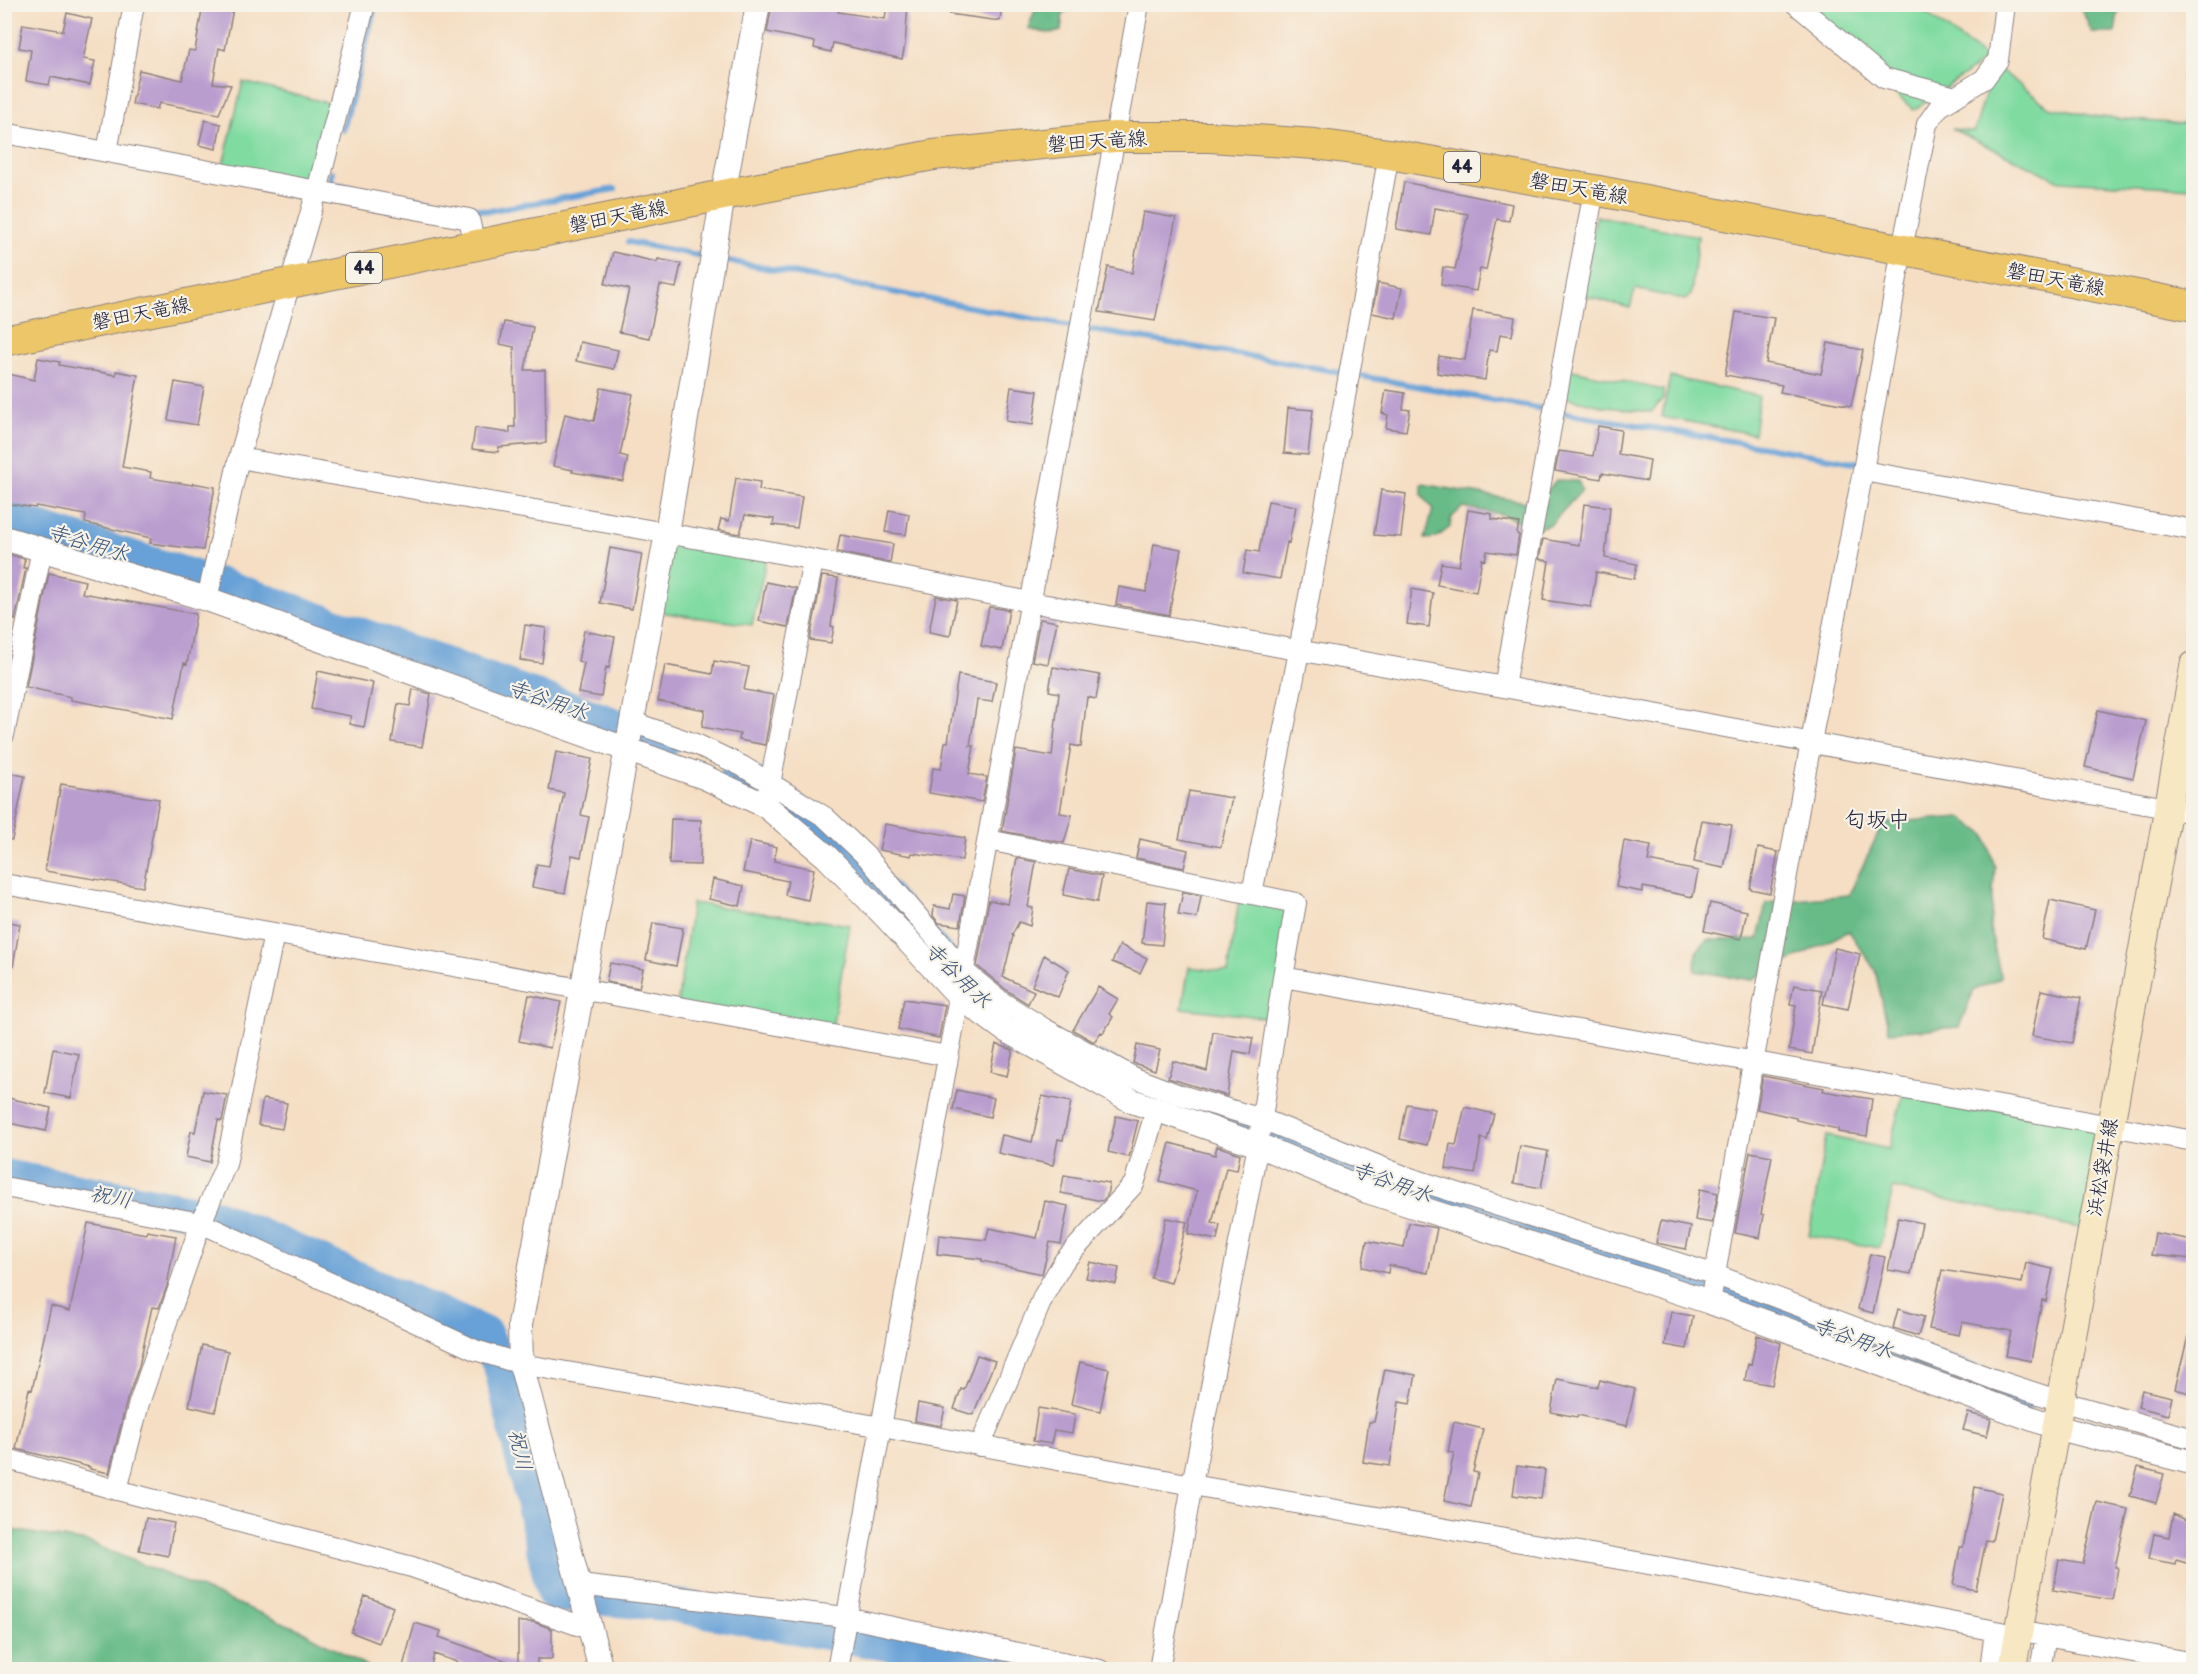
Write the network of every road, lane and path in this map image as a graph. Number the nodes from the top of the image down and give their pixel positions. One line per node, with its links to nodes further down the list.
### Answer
1 (134, 4): 10 (street)
2 (365, 4): 13 (street)
3 (758, 4): 14 (street)
4 (1139, 4): 9 (street)
5 (1796, 4): 7 (street)
6 (2005, 4): 7 (street)
7 (1955, 97): 16 (street)
8 (4, 133): 10 (street)
9 (1114, 137): 11 (main road, 磐田天竜線 / 44); 14 (main road, 磐田天竜線 / 44); 28 (street)
10 (107, 152): 13 (street)
11 (1389, 154): 12 (main road, 磐田天竜線 / 44); 29 (street)
12 (1594, 190): 16 (main road, 磐田天竜線 / 44); 31 (street)
13 (317, 191): 15 (street); 17 (street)
14 (723, 195): 15 (main road, 磐田天竜線 / 44); 23 (street)
15 (475, 245): 17 (main road, 磐田天竜線 / 44)
16 (1902, 249): 18 (main road, 磐田天竜線 / 44); 21 (street)
17 (289, 283): 19 (main road, 磐田天竜線 / 44); 20 (street)
18 (2193, 306)
19 (4, 340)
20 (239, 458): 23 (street); 27 (street)
21 (1863, 471): 22 (street); 34 (street)
22 (2193, 530)
23 (667, 533): 26 (street); 32 (street)
24 (4, 538): 25 (street)
25 (42, 549): 27 (street); 33 (street)
26 (813, 561): 28 (street); 36 (street)
27 (207, 599): 35 (street)
28 (1030, 602): 29 (street); 39 (street)
29 (1299, 651): 31 (street); 41 (street)
30 (2193, 665): 38 (main road, 浜松袋井線)
31 (1504, 687): 34 (street)
32 (632, 722): 35 (street); 36 (street)
33 (4, 735)
34 (1811, 742): 38 (street); 48 (street)
35 (627, 751): 37 (street); 45 (street)
36 (770, 782): 37 (street); 43 (street)
37 (766, 806): 46 (street)
38 (2181, 811): 51 (main road, 浜松袋井線)
39 (988, 840): 41 (street); 43 (street)
40 (4, 884): 42 (street)
41 (1252, 894): 44 (street)
42 (274, 934): 45 (street); 55 (street)
43 (965, 972): 46 (street); 50 (street)
44 (1283, 977): 48 (street); 50 (street)
45 (583, 989): 47 (street); 58 (street)
46 (960, 997): 47 (street); 49 (street)
47 (948, 1056): 60 (street)
48 (1755, 1063): 51 (street); 56 (street)
49 (1156, 1110): 53 (street); 62 (street)
50 (1262, 1119): 53 (street); 56 (street)
51 (2110, 1127): 52 (street); 59 (main road, 浜松袋井線)
52 (2193, 1142)
53 (1258, 1145): 57 (street); 65 (street)
54 (4, 1187): 55 (street)
55 (201, 1223): 58 (street); 66 (street)
56 (1715, 1276): 57 (street); 59 (street)
57 (1711, 1301): 59 (street)
58 (521, 1364): 60 (street); 67 (street)
59 (2057, 1414): 61 (street); 64 (street); 70 (main road, 浜松袋井線)
60 (882, 1427): 62 (street); 68 (street)
61 (2193, 1439)
62 (980, 1446): 65 (street)
63 (4, 1458): 66 (street)
64 (2193, 1463)
65 (1192, 1485): 70 (street); 76 (street)
66 (117, 1490): 69 (street)
67 (580, 1585): 68 (street); 69 (street)
68 (845, 1617): 74 (street); 75 (street)
69 (592, 1630): 73 (street)
70 (2010, 1632): 71 (street); 77 (street); 78 (main road, 浜松袋井線)
71 (2046, 1636): 72 (street); 79 (street)
72 (2193, 1664)
73 (602, 1670)
74 (837, 1670)
75 (1100, 1670)
76 (1159, 1670)
77 (1990, 1670)
78 (2012, 1670)
79 (2040, 1670)

